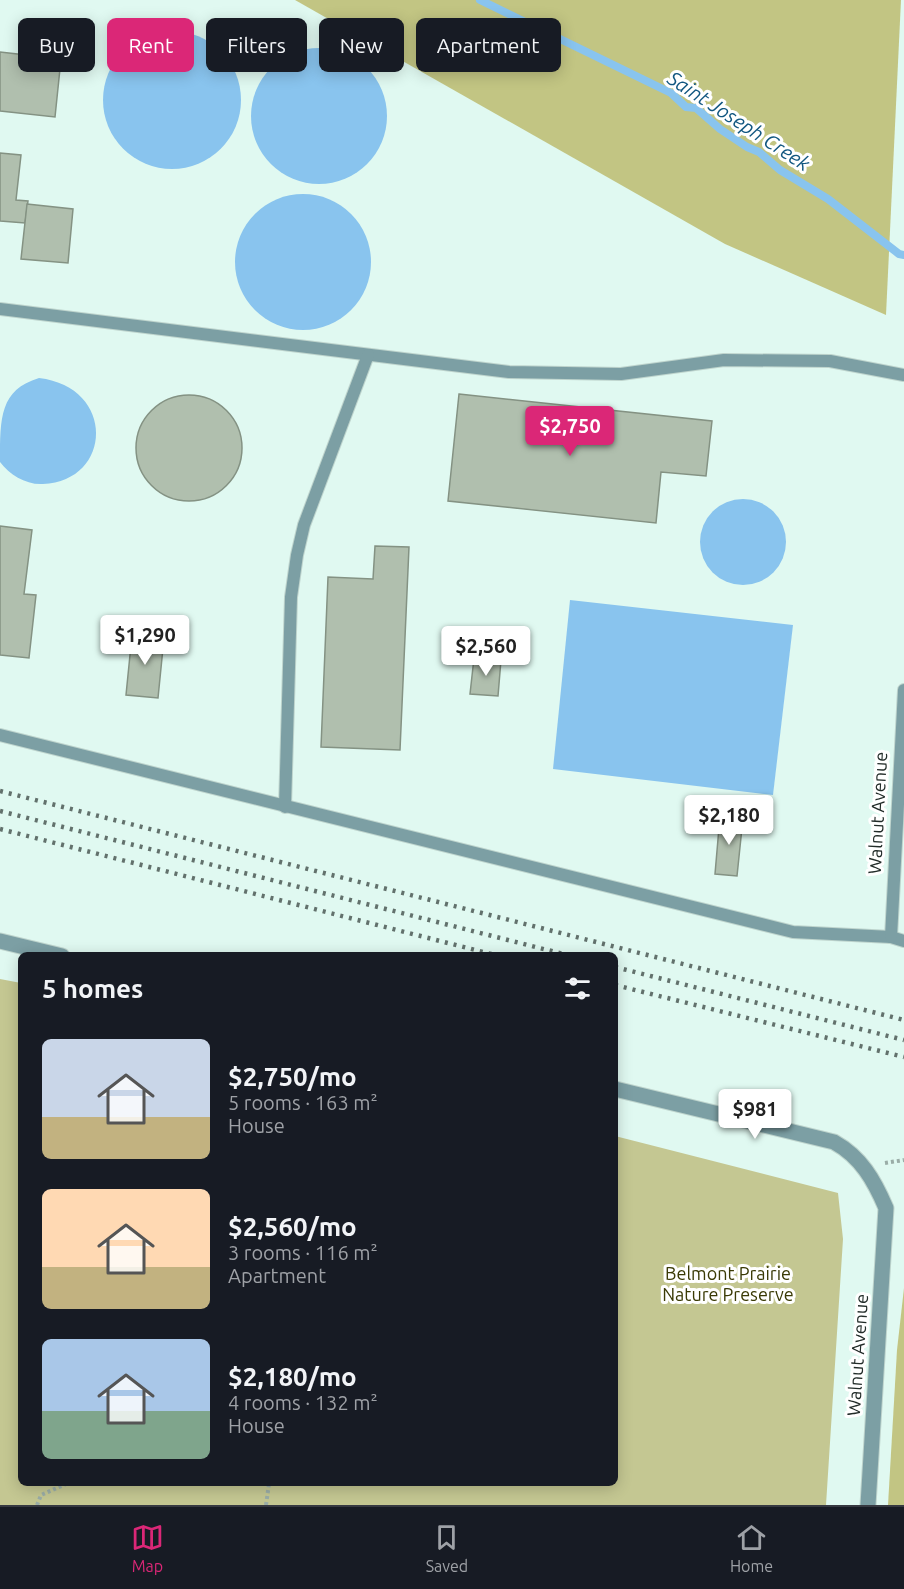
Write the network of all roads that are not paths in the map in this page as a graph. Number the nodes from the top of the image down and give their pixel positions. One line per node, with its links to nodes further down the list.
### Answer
1 (0, 309): 2 (lane)
2 (368, 355): 3 (lane); 7 (lane)
3 (904, 375)
4 (904, 690): 6 (lane, Walnut Avenue)
5 (0, 735): 7 (lane)
6 (902, 770): 8 (lane, Walnut Avenue)
7 (285, 807): 8 (lane)
8 (891, 937): 10 (lane)
9 (0, 941): 11 (street)
10 (904, 941)
11 (45, 952)
12 (618, 1090): 13 (street, Walnut Avenue)
13 (868, 1505)

